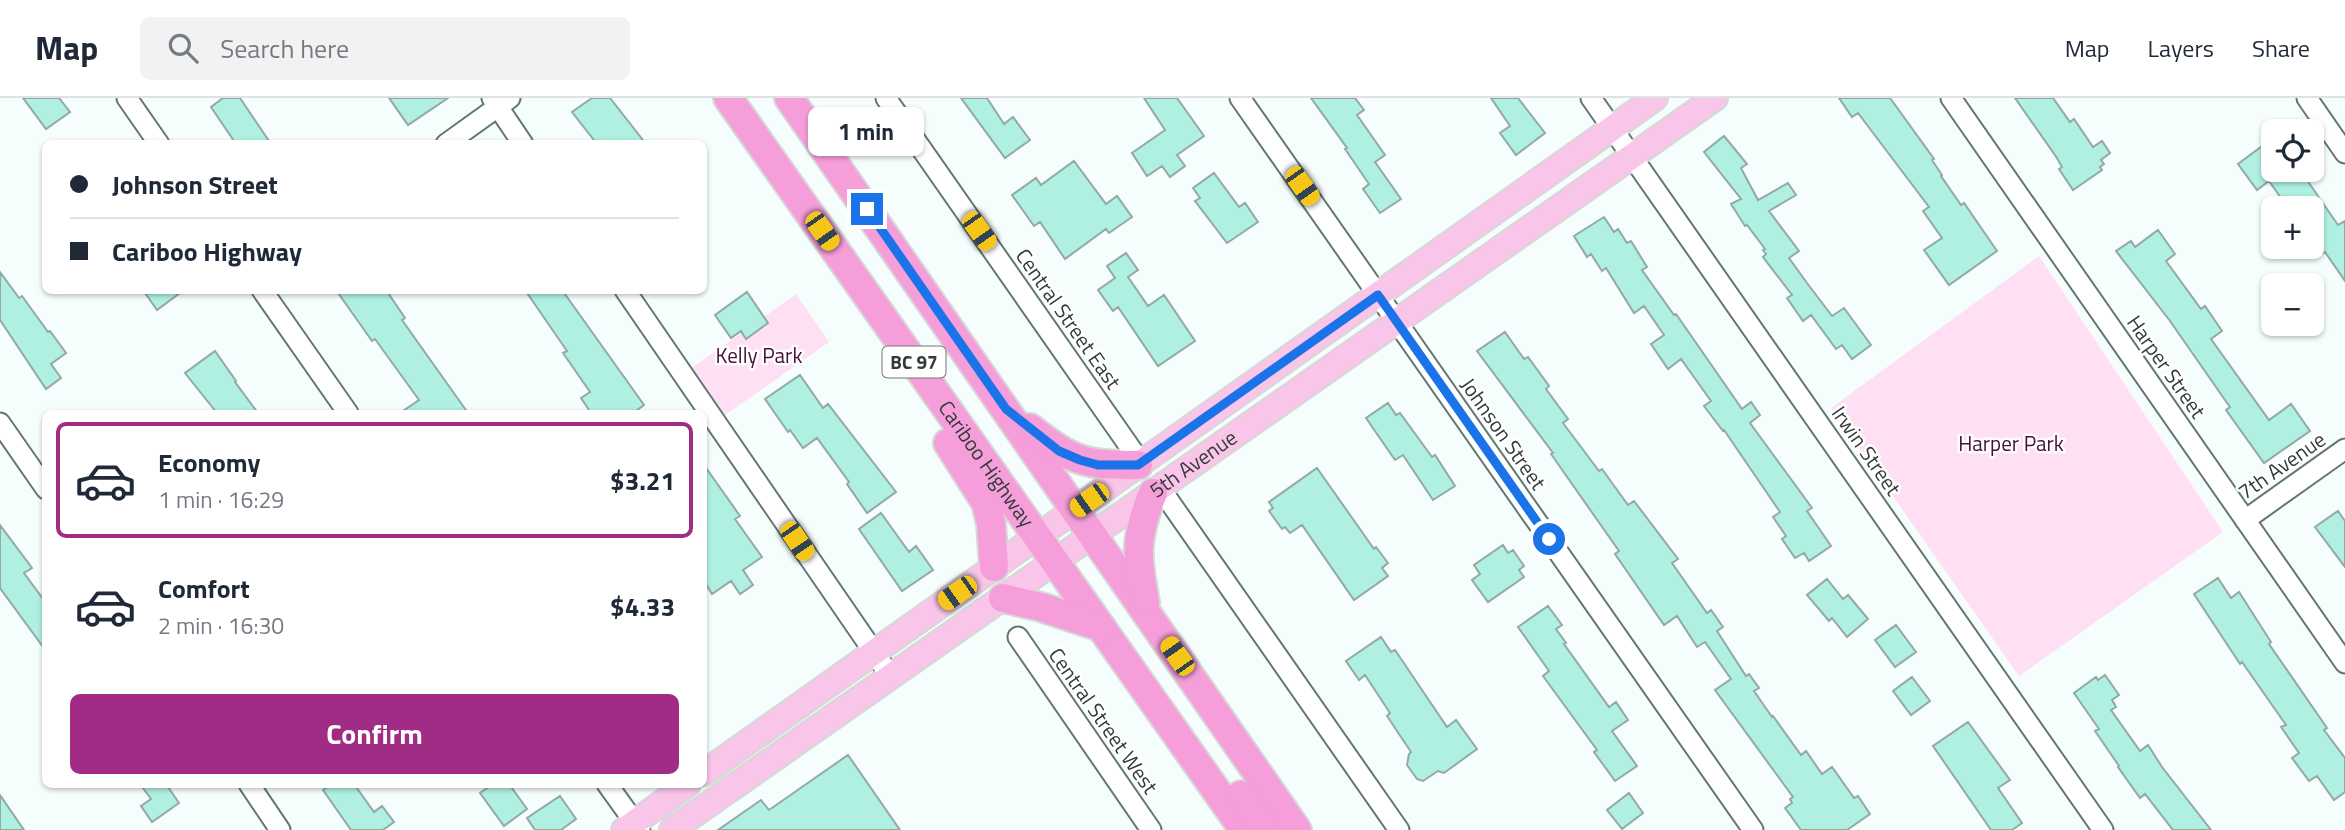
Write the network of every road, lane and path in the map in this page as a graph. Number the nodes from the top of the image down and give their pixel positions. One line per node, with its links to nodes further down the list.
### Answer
1 (127, 98): 13 (street)
2 (728, 98): 18 (highway, Cariboo Highway / BC 97)
3 (789, 98): 23 (highway, Cariboo Highway / BC 97)
4 (886, 98): 27 (street, Central Street East)
5 (1240, 98): 21 (street, Johnson Street)
6 (1591, 98): 12 (street, Irwin Street)
7 (1655, 98): 12 (main road, 5th Avenue)
8 (1715, 98): 17 (main road, 5th Avenue)
9 (1951, 98): 31 (street, Harper Street)
10 (2307, 98): 16 (street)
11 (500, 101): 14 (street); 15 (street)
12 (1612, 128): 17 (street, Irwin Street); 21 (main road, 5th Avenue)
13 (156, 140)
14 (451, 140)
15 (521, 140)
16 (2345, 152)
17 (1632, 156): 22 (main road, 5th Avenue); 55 (street, Irwin Street)
18 (791, 187): 32 (highway, Cariboo Highway / BC 97); 34 (highway)
19 (265, 294): 24 (street)
20 (628, 294): 39 (street)
21 (1378, 295): 22 (street, Johnson Street); 27 (main road, 5th Avenue)
22 (1397, 322): 29 (main road, 5th Avenue); 54 (street, Johnson Street)
23 (1006, 409): 27 (highway); 30 (highway, Cariboo Highway / BC 97)
24 (346, 410)
25 (0, 424): 28 (street)
26 (2345, 449): 31 (street, 7th Avenue)
27 (1139, 464): 30 (main road, 5th Avenue)
28 (42, 483)
29 (1156, 490): 33 (main road, 5th Avenue); 36 (highway); 53 (street)
30 (1076, 510): 32 (main road, 5th Avenue); 33 (highway, Cariboo Highway / BC 97)
31 (2245, 520): 40 (street, Harper Street)
32 (1037, 537): 33 (highway, Cariboo Highway / BC 97); 34 (main road, 5th Avenue)
33 (1073, 549): 35 (main road, 5th Avenue); 36 (highway, Cariboo Highway / BC 97); 37 (highway, Cariboo Highway / BC 97); 51 (highway)
34 (994, 567): 39 (main road, 5th Avenue)
35 (1003, 598): 37 (highway); 41 (main road, 5th Avenue)
36 (1146, 612): 52 (highway, Cariboo Highway / BC 97)
37 (1101, 627): 50 (highway, Cariboo Highway / BC 97)
38 (1018, 638): 49 (street, Central Street West)
39 (874, 652): 41 (street); 42 (main road, 5th Avenue)
40 (2345, 663)
41 (891, 677): 48 (main road, 5th Avenue)
42 (707, 770)
43 (252, 788): 47 (street)
44 (609, 788): 46 (street)
45 (683, 788): 46 (main road)
46 (633, 828)
47 (280, 830)
48 (672, 830)
49 (1151, 830)
50 (1244, 830)
51 (1266, 830)
52 (1297, 830)
53 (1399, 830)
54 (1753, 830)
55 (2103, 830)

